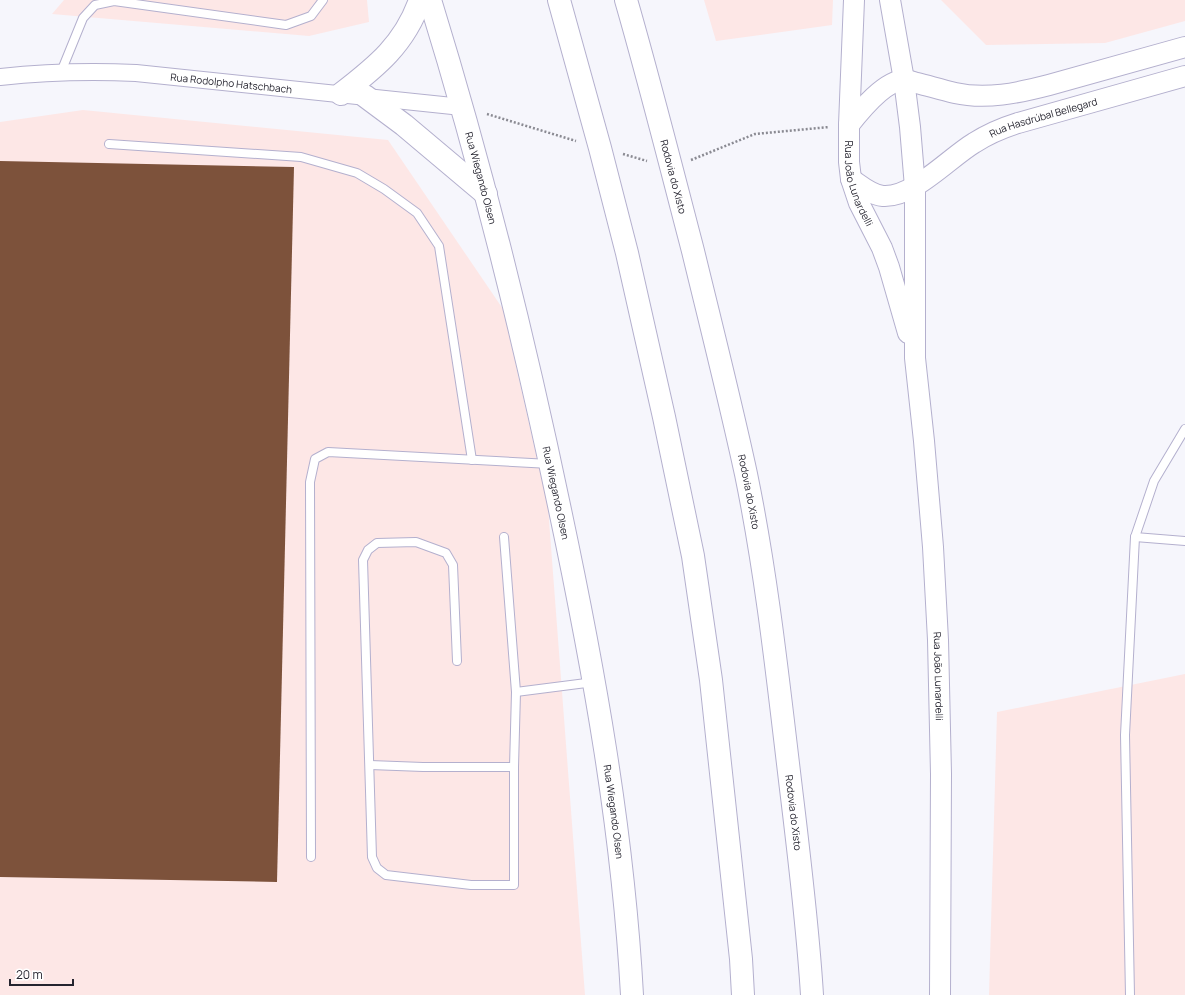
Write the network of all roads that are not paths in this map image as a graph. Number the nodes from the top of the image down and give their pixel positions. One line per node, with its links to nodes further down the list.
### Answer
1 (323, 0): 9 (lane)
2 (420, 0): 13 (main road)
3 (430, 0): 15 (main road, Rua Wiegando Olsen)
4 (559, 0): 35 (main road)
5 (626, 0): 36 (main road, Rodovia do Xisto)
6 (854, 0): 16 (street, Rua João Lunardelli)
7 (890, 0): 12 (street, Rua João Lunardelli)
8 (1185, 47): 12 (street)
9 (61, 72): 11 (street, Rua Rodolpho Hatschbach); 13 (street, Rua Rodolpho Hatschbach)
10 (1185, 76): 19 (street, Rua Hasdrúbal Bellegard)
11 (0, 77)
12 (904, 80): 16 (street); 19 (street, Rua João Lunardelli)
13 (341, 94): 14 (street, Rua Rodolpho Hatschbach)
14 (365, 96): 15 (street, Rua Rodolpho Hatschbach); 20 (main road)
15 (462, 107): 20 (main road, Rua Wiegando Olsen)
16 (849, 125): 18 (street, Rua João Lunardelli)
17 (109, 144): 23 (lane)
18 (851, 179): 19 (street, Rua Hasdrúbal Bellegard); 21 (street, Rua João Lunardelli)
19 (915, 186): 21 (street, Rua João Lunardelli)
20 (486, 194): 24 (main road, Rua Wiegando Olsen)
21 (915, 358): 37 (street, Rua João Lunardelli)
22 (1185, 430): 26 (lane)
23 (472, 460): 24 (lane); 33 (lane)
24 (551, 464): 29 (main road, Rua Wiegando Olsen)
25 (504, 537): 30 (lane)
26 (1135, 537): 27 (lane); 38 (lane)
27 (1185, 541)
28 (458, 661): 31 (lane)
29 (595, 682): 30 (lane); 34 (main road, Rua Wiegando Olsen)
30 (516, 692): 32 (lane)
31 (370, 765): 32 (lane); 32 (lane)
32 (514, 767)
33 (311, 857)
34 (632, 995)
35 (743, 995)
36 (812, 995)
37 (940, 995)
38 (1130, 995)

